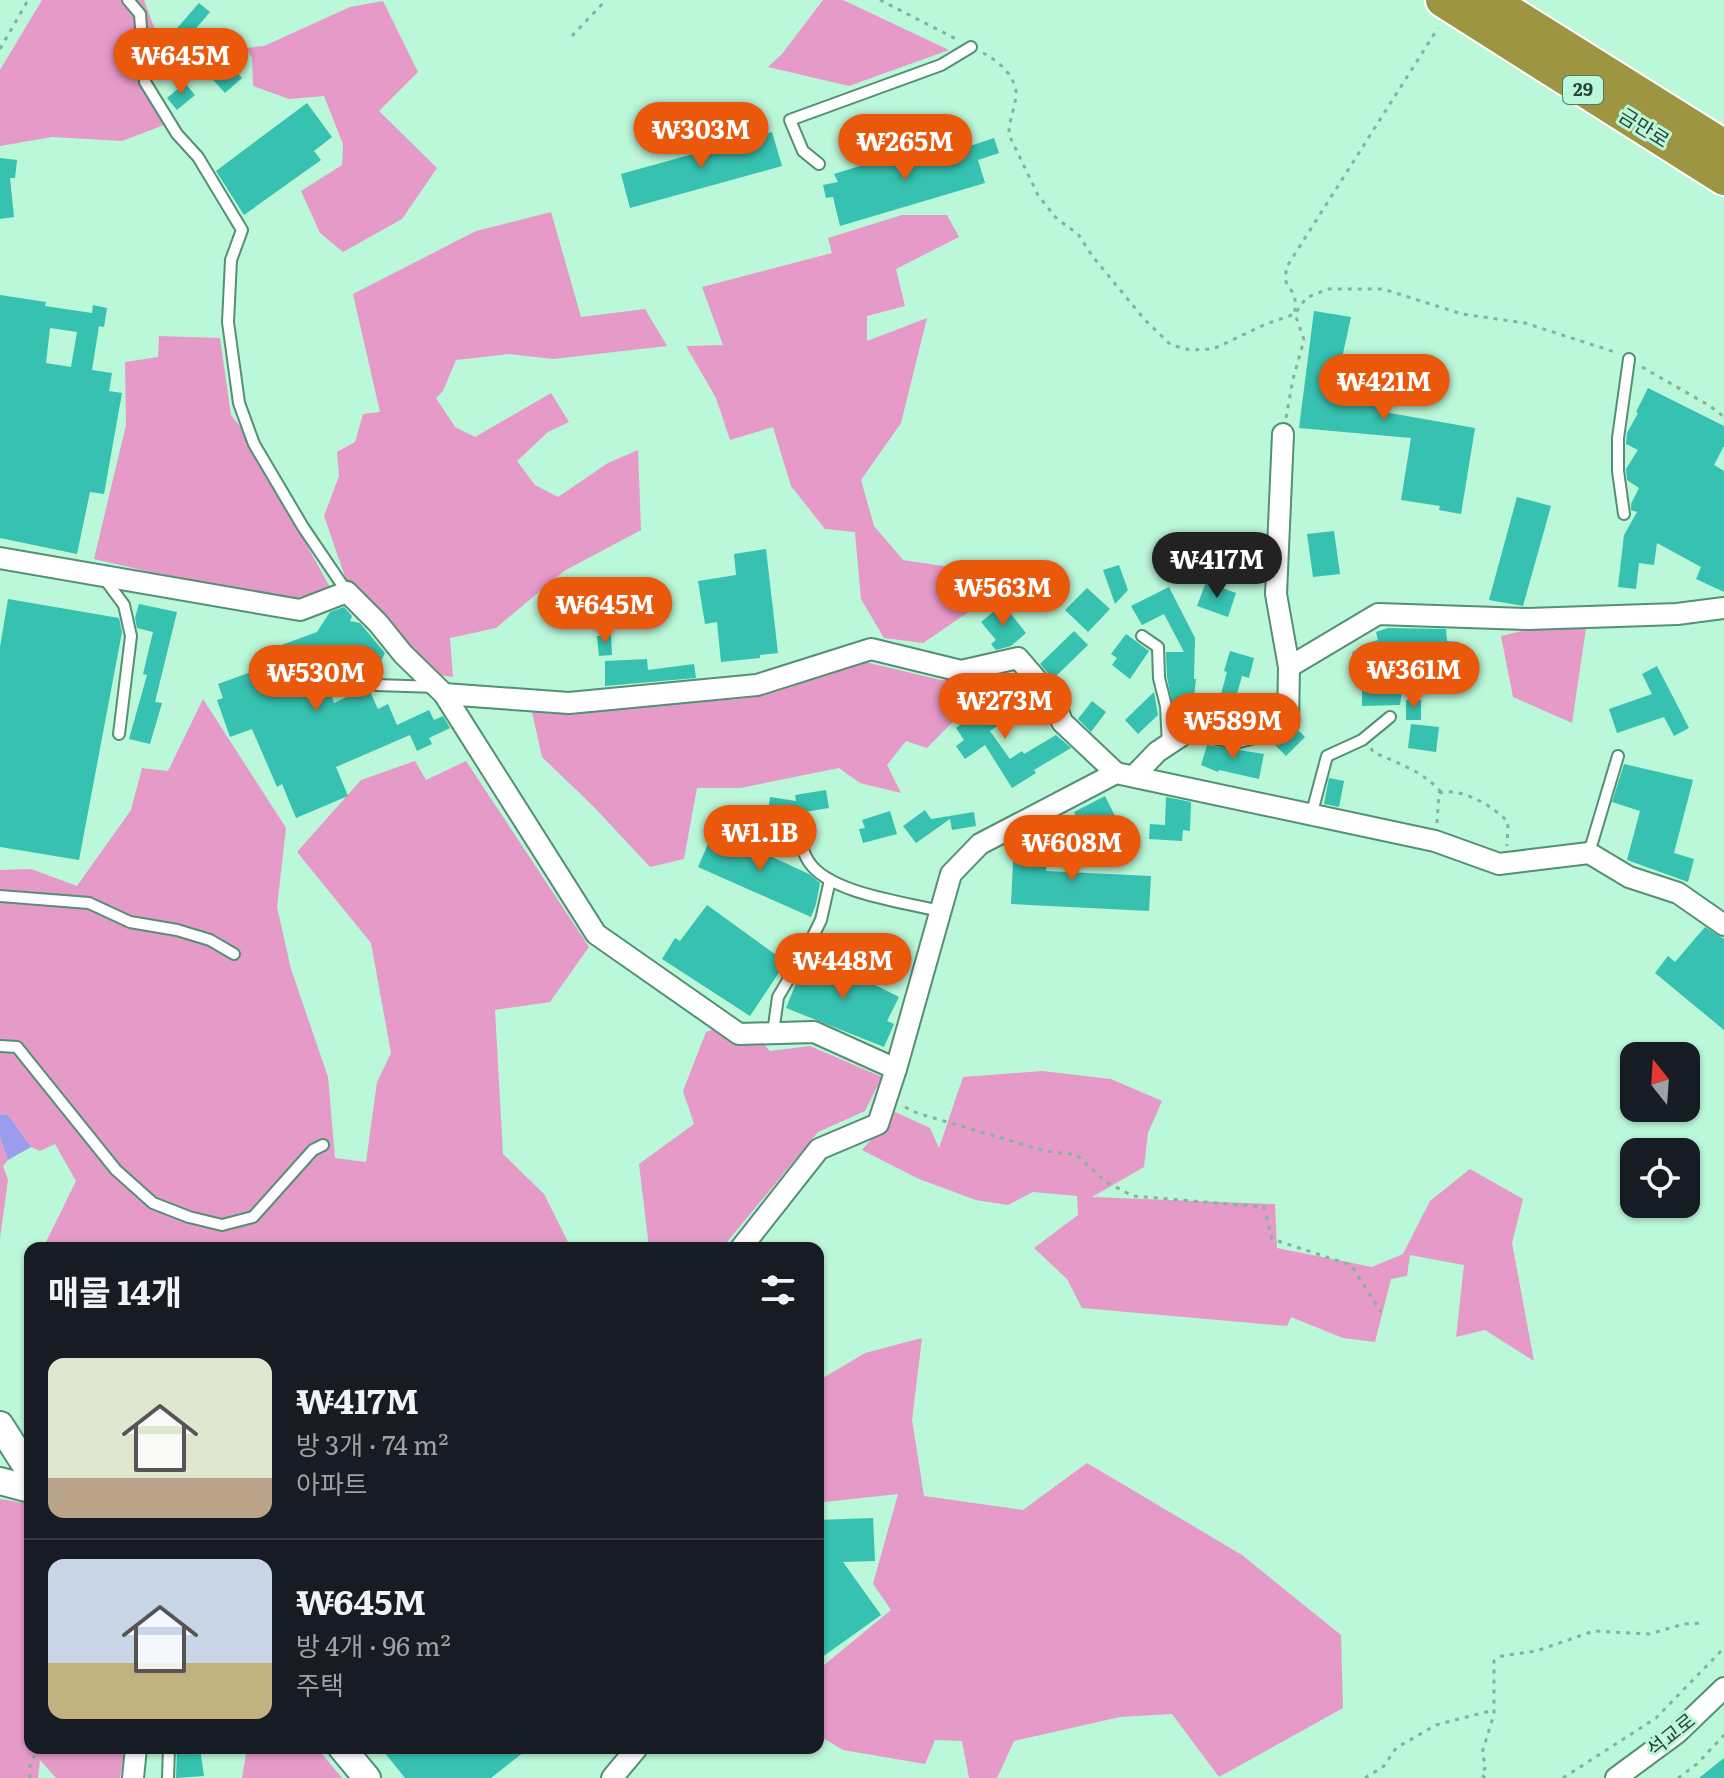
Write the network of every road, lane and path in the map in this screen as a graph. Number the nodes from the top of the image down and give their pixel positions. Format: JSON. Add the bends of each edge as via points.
{"nodes":[{"id":1,"x":28,"y":0,"type":"edge"},
{"id":2,"x":128,"y":0,"type":"edge"},
{"id":3,"x":606,"y":0,"type":"edge"},
{"id":4,"x":880,"y":0,"type":"edge"},
{"id":5,"x":1489,"y":0,"type":"edge"},
{"id":6,"x":1441,"y":14,"type":"edge"},
{"id":7,"x":572,"y":36,"type":"dead end"},
{"id":8,"x":971,"y":47,"type":"junction"},
{"id":9,"x":0,"y":49,"type":"edge"},
{"id":10,"x":1724,"y":147,"type":"edge"},
{"id":11,"x":819,"y":164,"type":"dead end"},
{"id":12,"x":1724,"y":178,"type":"edge"},
{"id":13,"x":1295,"y":314,"type":"junction"},
{"id":14,"x":1629,"y":359,"type":"junction"},
{"id":15,"x":1724,"y":417,"type":"edge"},
{"id":16,"x":1283,"y":434,"type":"joint"},
{"id":17,"x":1624,"y":514,"type":"dead end"},
{"id":18,"x":0,"y":558,"type":"edge"},
{"id":19,"x":102,"y":576,"type":"junction"},
{"id":20,"x":347,"y":592,"type":"junction"},
{"id":21,"x":1724,"y":608,"type":"edge"},
{"id":22,"x":1142,"y":636,"type":"dead end"},
{"id":23,"x":1289,"y":667,"type":"junction"},
{"id":24,"x":376,"y":685,"type":"dead end"},
{"id":25,"x":441,"y":691,"type":"junction"},
{"id":26,"x":1390,"y":717,"type":"dead end"},
{"id":27,"x":119,"y":734,"type":"dead end"},
{"id":28,"x":1364,"y":739,"type":"junction"},
{"id":29,"x":1168,"y":745,"type":"junction"},
{"id":30,"x":1618,"y":756,"type":"dead end"},
{"id":31,"x":1125,"y":775,"type":"junction"},
{"id":32,"x":1441,"y":792,"type":"junction"},
{"id":33,"x":1311,"y":816,"type":"junction"},
{"id":34,"x":795,"y":826,"type":"dead end"},
{"id":35,"x":1435,"y":841,"type":"junction"},
{"id":36,"x":1589,"y":853,"type":"junction"},
{"id":37,"x":1502,"y":864,"type":"junction"},
{"id":38,"x":830,"y":880,"type":"junction"},
{"id":39,"x":0,"y":896,"type":"edge"},
{"id":40,"x":939,"y":911,"type":"junction"},
{"id":41,"x":1724,"y":925,"type":"edge"},
{"id":42,"x":234,"y":954,"type":"dead end"},
{"id":43,"x":773,"y":1033,"type":"junction"},
{"id":44,"x":0,"y":1046,"type":"edge"},
{"id":45,"x":896,"y":1069,"type":"junction"},
{"id":46,"x":887,"y":1098,"type":"junction"},
{"id":47,"x":323,"y":1145,"type":"dead end"},
{"id":48,"x":746,"y":1242,"type":"edge"},
{"id":49,"x":1381,"y":1312,"type":"dead end"},
{"id":50,"x":0,"y":1425,"type":"edge"},
{"id":51,"x":24,"y":1463,"type":"edge"},
{"id":52,"x":0,"y":1481,"type":"edge"},
{"id":53,"x":24,"y":1487,"type":"edge"},
{"id":54,"x":1702,"y":1623,"type":"dead end"},
{"id":55,"x":1724,"y":1648,"type":"edge"},
{"id":56,"x":1724,"y":1688,"type":"edge"},
{"id":57,"x":1494,"y":1710,"type":"junction"},
{"id":58,"x":1724,"y":1735,"type":"edge"},
{"id":59,"x":35,"y":1754,"type":"edge"},
{"id":60,"x":135,"y":1754,"type":"edge"},
{"id":61,"x":169,"y":1754,"type":"edge"},
{"id":62,"x":347,"y":1754,"type":"edge"},
{"id":63,"x":632,"y":1754,"type":"edge"},
{"id":64,"x":30,"y":1778,"type":"edge"},
{"id":65,"x":133,"y":1778,"type":"edge"},
{"id":66,"x":168,"y":1778,"type":"edge"},
{"id":67,"x":367,"y":1778,"type":"edge"},
{"id":68,"x":612,"y":1778,"type":"edge"},
{"id":69,"x":1365,"y":1778,"type":"edge"},
{"id":70,"x":1485,"y":1778,"type":"edge"},
{"id":71,"x":1563,"y":1778,"type":"edge"},
{"id":72,"x":1616,"y":1778,"type":"edge"},
{"id":73,"x":1678,"y":1778,"type":"edge"}],
"edges":[{"from":1,"to":9,"type":"path"},
{"from":2,"to":20,"type":"lane","via":[[140,14],[145,82],[242,230],[231,260],[228,322],[239,403],[254,444]]},
{"from":3,"to":7,"type":"path"},
{"from":4,"to":8,"type":"path"},
{"from":5,"to":10,"type":"highway","name":"금만로","number":"29"},
{"from":6,"to":12,"type":"highway","name":"금만로","number":"29"},
{"from":6,"to":13,"type":"path","via":[[1286,268]]},
{"from":8,"to":11,"type":"lane","via":[[941,65],[790,120],[803,151]]},
{"from":8,"to":13,"type":"path","via":[[1007,70],[1016,91],[1009,135],[1038,195],[1078,234],[1171,345],[1213,349]]},
{"from":13,"to":14,"type":"path","via":[[1306,298],[1328,289],[1383,289],[1462,314],[1525,323]]},
{"from":13,"to":16,"type":"path","via":[[1304,340]]},
{"from":14,"to":15,"type":"path"},
{"from":14,"to":17,"type":"lane","via":[[1618,438]]},
{"from":16,"to":23,"type":"street","via":[[1276,594]]},
{"from":18,"to":19,"type":"street"},
{"from":19,"to":20,"type":"street","via":[[300,610]]},
{"from":19,"to":27,"type":"lane","via":[[124,605],[131,636]]},
{"from":20,"to":25,"type":"street"},
{"from":21,"to":23,"type":"street","via":[[1528,619],[1378,614]]},
{"from":22,"to":29,"type":"lane","via":[[1158,647]]},
{"from":23,"to":29,"type":"street","via":[[1288,724],[1235,738],[1193,728]]},
{"from":24,"to":25,"type":"lane"},
{"from":25,"to":31,"type":"street","via":[[569,703],[757,685],[871,649],[961,671],[1018,658],[1054,700],[1062,722]]},
{"from":25,"to":43,"type":"street","via":[[596,934],[739,1034]]},
{"from":26,"to":28,"type":"lane"},
{"from":28,"to":32,"type":"path","via":[[1373,752],[1420,774]]},
{"from":28,"to":33,"type":"lane","via":[[1327,756]]},
{"from":29,"to":31,"type":"street"},
{"from":30,"to":36,"type":"lane"},
{"from":31,"to":33,"type":"street"},
{"from":31,"to":40,"type":"street","via":[[980,844],[951,874]]},
{"from":32,"to":35,"type":"path"},
{"from":32,"to":37,"type":"path","via":[[1481,802],[1508,822]]},
{"from":33,"to":35,"type":"street"},
{"from":34,"to":38,"type":"lane","via":[[809,863]]},
{"from":35,"to":37,"type":"street"},
{"from":36,"to":37,"type":"street"},
{"from":36,"to":41,"type":"street","via":[[1629,877],[1678,893]]},
{"from":38,"to":40,"type":"lane"},
{"from":38,"to":43,"type":"lane","via":[[821,920],[778,997]]},
{"from":39,"to":42,"type":"lane","via":[[89,903],[130,922],[210,940]]},
{"from":40,"to":45,"type":"street"},
{"from":43,"to":45,"type":"street","via":[[814,1032]]},
{"from":44,"to":47,"type":"lane","via":[[17,1047],[116,1170],[153,1203],[189,1217],[222,1225],[253,1217]]},
{"from":45,"to":46,"type":"street"},
{"from":46,"to":48,"type":"street","via":[[878,1124],[819,1149]]},
{"from":46,"to":49,"type":"path","via":[[917,1113],[1045,1151],[1077,1155],[1106,1182],[1133,1196],[1264,1207],[1272,1239],[1351,1265]]},
{"from":50,"to":51,"type":"street"},
{"from":52,"to":53,"type":"street"},
{"from":54,"to":57,"type":"path","via":[[1649,1634],[1594,1631],[1536,1651],[1502,1656],[1494,1661]]},
{"from":55,"to":71,"type":"path","via":[[1656,1718]]},
{"from":56,"to":72,"type":"street","name":"석교로","via":[[1677,1733]]},
{"from":57,"to":69,"type":"path","via":[[1436,1725],[1396,1748],[1384,1766]]},
{"from":57,"to":70,"type":"path","via":[[1482,1753]]},
{"from":58,"to":73,"type":"path"},
{"from":59,"to":64,"type":"path"},
{"from":60,"to":65,"type":"street"},
{"from":61,"to":66,"type":"lane"},
{"from":62,"to":67,"type":"street"},
{"from":63,"to":68,"type":"street"}]}
